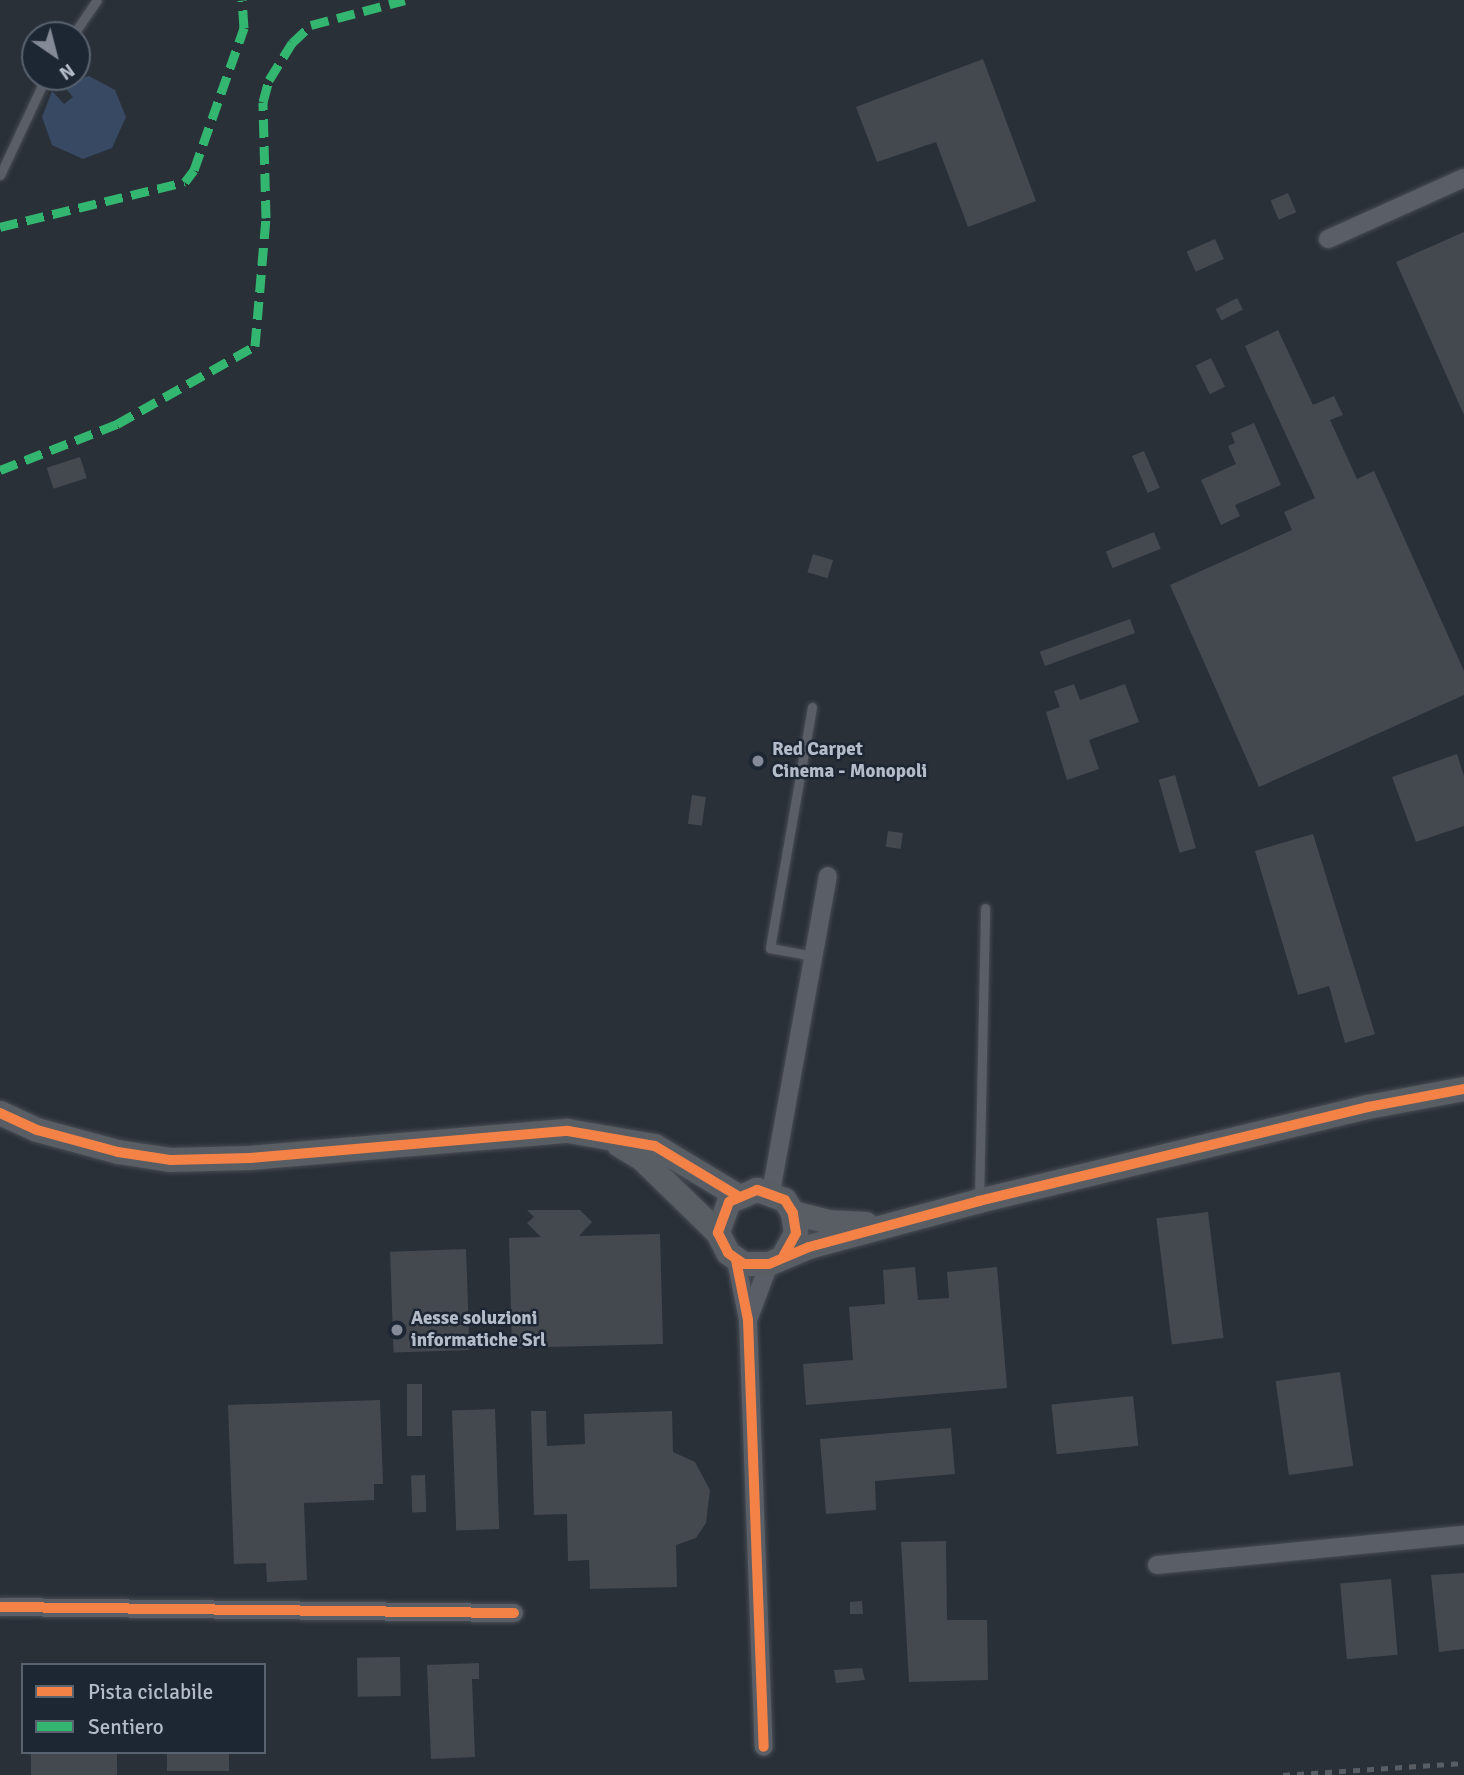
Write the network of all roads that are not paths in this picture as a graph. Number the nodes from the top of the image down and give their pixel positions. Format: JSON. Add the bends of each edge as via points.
{"nodes":[{"id":1,"x":97,"y":0,"type":"edge"},
{"id":2,"x":83,"y":21,"type":"edge"},
{"id":3,"x":39,"y":91,"type":"edge"},
{"id":4,"x":0,"y":175,"type":"edge"},
{"id":5,"x":1464,"y":178,"type":"edge"},
{"id":6,"x":1328,"y":239,"type":"dead end"},
{"id":7,"x":813,"y":707,"type":"dead end"},
{"id":8,"x":828,"y":876,"type":"dead end"},
{"id":9,"x":985,"y":908,"type":"dead end"},
{"id":10,"x":813,"y":956,"type":"junction"},
{"id":11,"x":1464,"y":1089,"type":"edge"},
{"id":12,"x":0,"y":1114,"type":"edge"},
{"id":13,"x":610,"y":1139,"type":"junction"},
{"id":14,"x":771,"y":1192,"type":"junction"},
{"id":15,"x":738,"y":1196,"type":"junction"},
{"id":16,"x":979,"y":1201,"type":"junction"},
{"id":17,"x":793,"y":1213,"type":"junction"},
{"id":18,"x":891,"y":1225,"type":"junction"},
{"id":19,"x":718,"y":1234,"type":"junction"},
{"id":20,"x":736,"y":1260,"type":"junction"},
{"id":21,"x":776,"y":1260,"type":"junction"},
{"id":22,"x":748,"y":1320,"type":"junction"},
{"id":23,"x":1464,"y":1535,"type":"edge"},
{"id":24,"x":1157,"y":1565,"type":"dead end"},
{"id":25,"x":0,"y":1607,"type":"edge"},
{"id":26,"x":514,"y":1613,"type":"dead end"},
{"id":27,"x":764,"y":1747,"type":"dead end"}],
"edges":[{"from":1,"to":2,"type":"lane"},
{"from":3,"to":4,"type":"lane"},
{"from":5,"to":6,"type":"street"},
{"from":7,"to":10,"type":"lane","via":[[770,948]]},
{"from":8,"to":10,"type":"street"},
{"from":9,"to":16,"type":"lane"},
{"from":10,"to":14,"type":"street"},
{"from":11,"to":16,"type":"street","via":[[1367,1107]]},
{"from":12,"to":13,"type":"street","via":[[37,1130],[118,1152],[172,1160],[250,1158],[568,1131]]},
{"from":13,"to":15,"type":"street","via":[[655,1146]]},
{"from":13,"to":19,"type":"street","via":[[641,1158]]},
{"from":14,"to":15,"type":"street","via":[[757,1190]]},
{"from":14,"to":17,"type":"street"},
{"from":15,"to":19,"type":"street","via":[[724,1208]]},
{"from":16,"to":18,"type":"street"},
{"from":17,"to":18,"type":"street","via":[[828,1222]]},
{"from":17,"to":21,"type":"street","via":[[796,1233]]},
{"from":18,"to":21,"type":"street"},
{"from":19,"to":20,"type":"street"},
{"from":20,"to":21,"type":"street"},
{"from":20,"to":22,"type":"street"},
{"from":21,"to":22,"type":"street"},
{"from":22,"to":27,"type":"street"},
{"from":23,"to":24,"type":"street"},
{"from":25,"to":26,"type":"street"}]}
